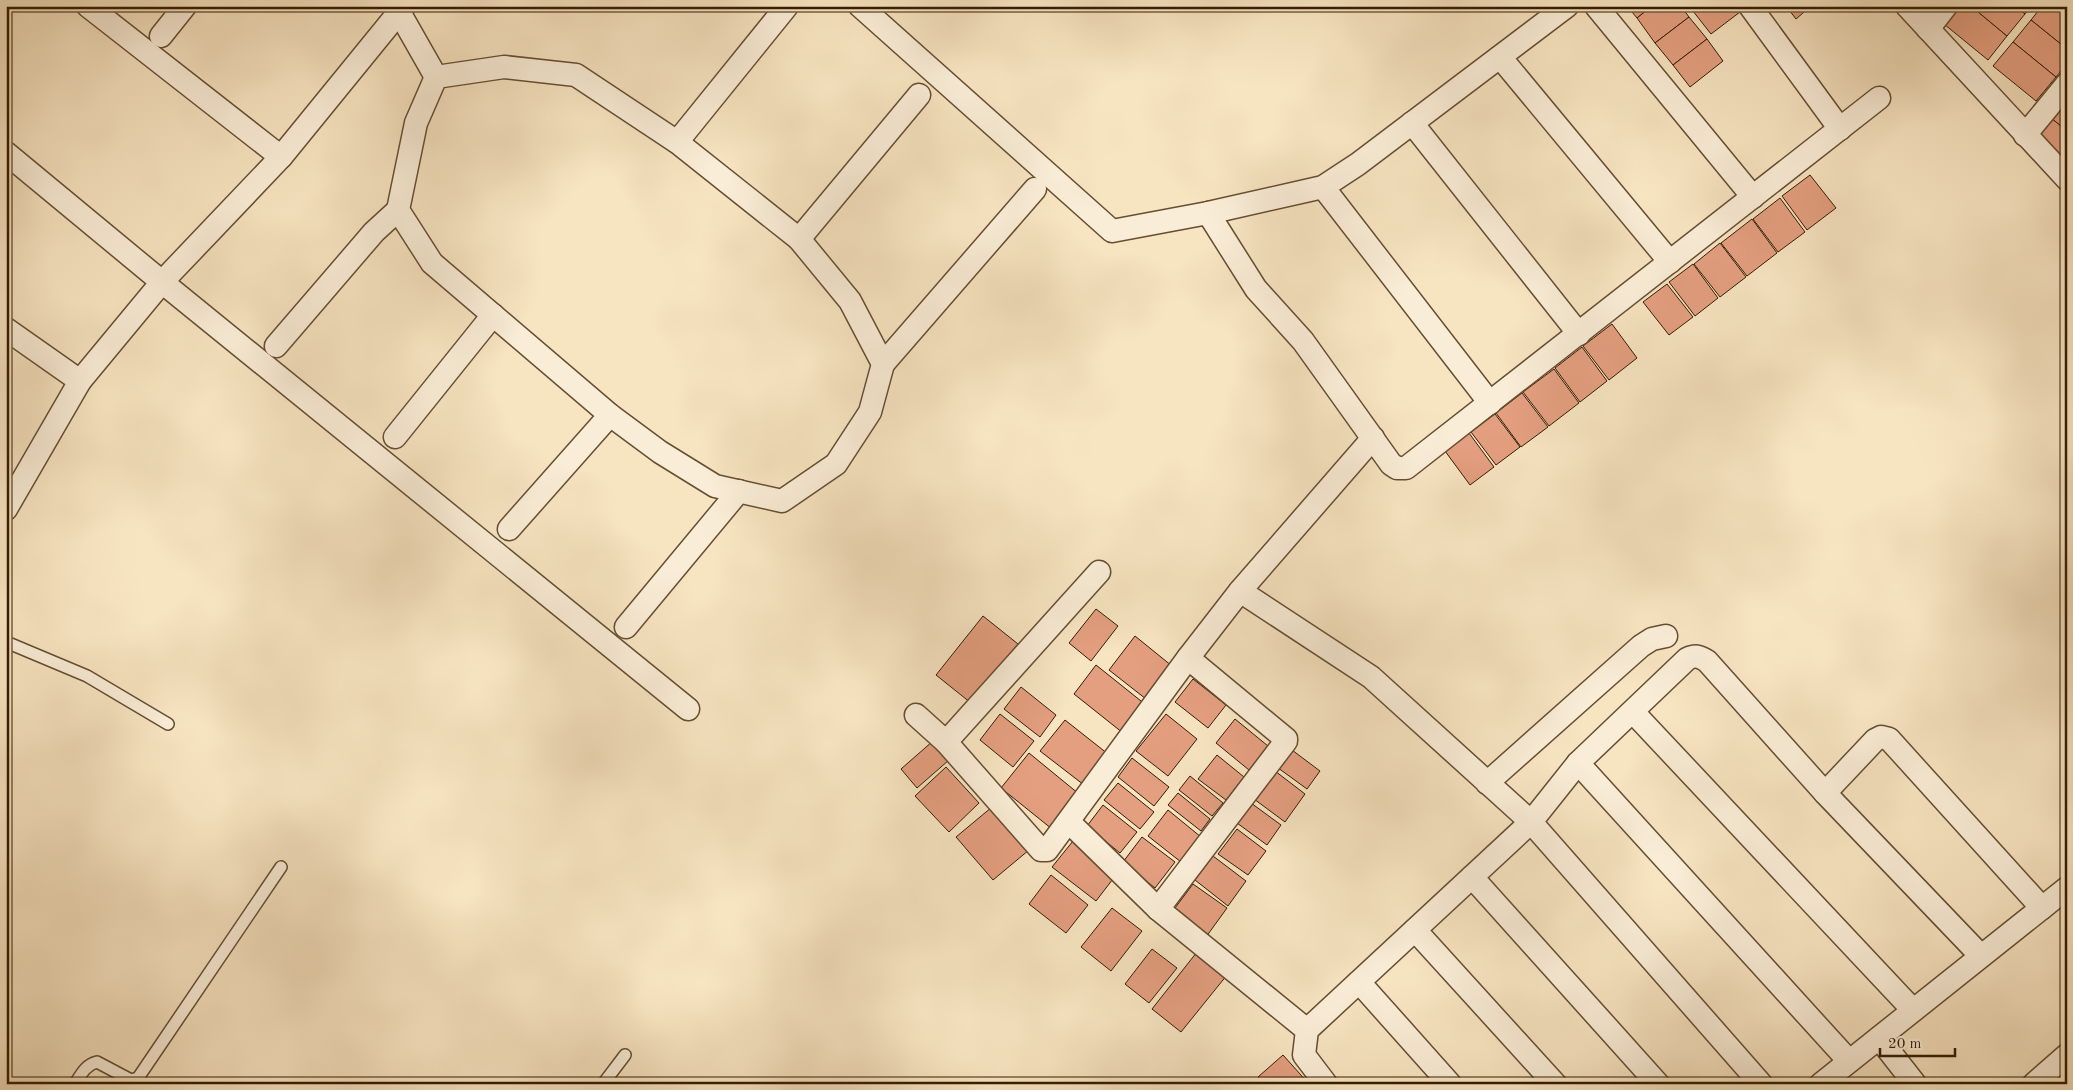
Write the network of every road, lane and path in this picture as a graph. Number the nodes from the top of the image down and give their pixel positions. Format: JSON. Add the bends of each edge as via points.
{"nodes":[{"id":1,"x":88,"y":6,"type":"edge"},
{"id":2,"x":185,"y":6,"type":"edge"},
{"id":3,"x":787,"y":6,"type":"edge"},
{"id":4,"x":860,"y":6,"type":"edge"},
{"id":5,"x":1567,"y":6,"type":"edge"},
{"id":6,"x":1596,"y":6,"type":"edge"},
{"id":7,"x":1750,"y":6,"type":"edge"},
{"id":8,"x":1907,"y":6,"type":"edge"},
{"id":9,"x":1946,"y":6,"type":"edge"},
{"id":10,"x":402,"y":9,"type":"edge"},
{"id":11,"x":1928,"y":29,"type":"junction"},
{"id":12,"x":161,"y":36,"type":"dead end"},
{"id":13,"x":1500,"y":57,"type":"junction"},
{"id":14,"x":436,"y":77,"type":"junction"},
{"id":15,"x":2067,"y":84,"type":"edge"},
{"id":16,"x":918,"y":95,"type":"dead end"},
{"id":17,"x":1879,"y":98,"type":"dead end"},
{"id":18,"x":1412,"y":123,"type":"junction"},
{"id":19,"x":1840,"y":129,"type":"junction"},
{"id":20,"x":2025,"y":134,"type":"junction"},
{"id":21,"x":677,"y":142,"type":"junction"},
{"id":22,"x":6,"y":153,"type":"edge"},
{"id":23,"x":281,"y":157,"type":"junction"},
{"id":24,"x":2067,"y":180,"type":"edge"},
{"id":25,"x":1323,"y":187,"type":"junction"},
{"id":26,"x":1034,"y":189,"type":"dead end"},
{"id":27,"x":1753,"y":197,"type":"junction"},
{"id":28,"x":398,"y":210,"type":"junction"},
{"id":29,"x":1208,"y":212,"type":"junction"},
{"id":30,"x":799,"y":239,"type":"junction"},
{"id":31,"x":1670,"y":262,"type":"junction"},
{"id":32,"x":162,"y":282,"type":"junction"},
{"id":33,"x":493,"y":315,"type":"junction"},
{"id":34,"x":6,"y":329,"type":"edge"},
{"id":35,"x":1579,"y":334,"type":"junction"},
{"id":36,"x":276,"y":346,"type":"dead end"},
{"id":37,"x":884,"y":364,"type":"junction"},
{"id":38,"x":80,"y":381,"type":"junction"},
{"id":39,"x":1490,"y":403,"type":"junction"},
{"id":40,"x":610,"y":415,"type":"junction"},
{"id":41,"x":395,"y":438,"type":"dead end"},
{"id":42,"x":1373,"y":438,"type":"junction"},
{"id":43,"x":739,"y":491,"type":"junction"},
{"id":44,"x":6,"y":509,"type":"edge"},
{"id":45,"x":509,"y":529,"type":"dead end"},
{"id":46,"x":1099,"y":572,"type":"dead end"},
{"id":47,"x":1240,"y":591,"type":"junction"},
{"id":48,"x":626,"y":627,"type":"dead end"},
{"id":49,"x":1666,"y":636,"type":"dead end"},
{"id":50,"x":6,"y":642,"type":"edge"},
{"id":51,"x":1188,"y":658,"type":"junction"},
{"id":52,"x":688,"y":709,"type":"dead end"},
{"id":53,"x":1633,"y":712,"type":"junction"},
{"id":54,"x":916,"y":715,"type":"dead end"},
{"id":55,"x":168,"y":724,"type":"dead end"},
{"id":56,"x":946,"y":742,"type":"junction"},
{"id":57,"x":1578,"y":763,"type":"junction"},
{"id":58,"x":1486,"y":783,"type":"junction"},
{"id":59,"x":1825,"y":793,"type":"junction"},
{"id":60,"x":1069,"y":822,"type":"junction"},
{"id":61,"x":1531,"y":822,"type":"junction"},
{"id":62,"x":281,"y":867,"type":"dead end"},
{"id":63,"x":1472,"y":877,"type":"junction"},
{"id":64,"x":2067,"y":888,"type":"edge"},
{"id":65,"x":2042,"y":908,"type":"junction"},
{"id":66,"x":1158,"y":910,"type":"junction"},
{"id":67,"x":1415,"y":930,"type":"junction"},
{"id":68,"x":1981,"y":956,"type":"junction"},
{"id":69,"x":1359,"y":982,"type":"junction"},
{"id":70,"x":1913,"y":1010,"type":"junction"},
{"id":71,"x":1307,"y":1030,"type":"junction"},
{"id":72,"x":1879,"y":1038,"type":"junction"},
{"id":73,"x":625,"y":1055,"type":"dead end"},
{"id":74,"x":2067,"y":1055,"type":"edge"},
{"id":75,"x":1850,"y":1061,"type":"junction"},
{"id":76,"x":2043,"y":1081,"type":"edge"},
{"id":77,"x":75,"y":1084,"type":"edge"},
{"id":78,"x":603,"y":1084,"type":"edge"},
{"id":79,"x":1326,"y":1084,"type":"edge"},
{"id":80,"x":1450,"y":1084,"type":"edge"},
{"id":81,"x":1555,"y":1084,"type":"edge"},
{"id":82,"x":1658,"y":1084,"type":"edge"},
{"id":83,"x":1761,"y":1084,"type":"edge"},
{"id":84,"x":1821,"y":1084,"type":"edge"},
{"id":85,"x":1915,"y":1084,"type":"edge"}],
"edges":[{"from":1,"to":23,"type":"street"},
{"from":2,"to":12,"type":"street"},
{"from":3,"to":21,"type":"street"},
{"from":4,"to":29,"type":"street","via":[[1112,231]]},
{"from":5,"to":13,"type":"street"},
{"from":6,"to":27,"type":"street"},
{"from":7,"to":19,"type":"street"},
{"from":8,"to":11,"type":"street"},
{"from":9,"to":11,"type":"street"},
{"from":10,"to":14,"type":"street"},
{"from":10,"to":23,"type":"street"},
{"from":11,"to":20,"type":"street"},
{"from":13,"to":18,"type":"street"},
{"from":13,"to":31,"type":"street"},
{"from":14,"to":21,"type":"street","via":[[504,67],[576,75]]},
{"from":14,"to":28,"type":"street","via":[[416,123]]},
{"from":15,"to":20,"type":"street"},
{"from":16,"to":30,"type":"street"},
{"from":17,"to":19,"type":"street"},
{"from":18,"to":25,"type":"street"},
{"from":18,"to":35,"type":"street"},
{"from":19,"to":27,"type":"street"},
{"from":20,"to":24,"type":"street"},
{"from":21,"to":30,"type":"street"},
{"from":22,"to":32,"type":"street"},
{"from":23,"to":32,"type":"street"},
{"from":25,"to":29,"type":"street"},
{"from":25,"to":39,"type":"street"},
{"from":26,"to":37,"type":"street"},
{"from":27,"to":31,"type":"street"},
{"from":28,"to":33,"type":"street","via":[[432,263]]},
{"from":28,"to":36,"type":"street","via":[[374,232]]},
{"from":29,"to":42,"type":"street","via":[[1256,289],[1303,342]]},
{"from":30,"to":37,"type":"street","via":[[850,302]]},
{"from":31,"to":35,"type":"street"},
{"from":32,"to":38,"type":"street"},
{"from":32,"to":52,"type":"street"},
{"from":33,"to":40,"type":"street"},
{"from":33,"to":41,"type":"street"},
{"from":34,"to":38,"type":"street"},
{"from":35,"to":39,"type":"street"},
{"from":37,"to":43,"type":"street","via":[[870,412],[836,464],[782,501]]},
{"from":38,"to":44,"type":"street"},
{"from":39,"to":42,"type":"street","via":[[1406,468],[1391,464]]},
{"from":40,"to":43,"type":"street","via":[[660,452],[715,486]]},
{"from":40,"to":45,"type":"street"},
{"from":42,"to":47,"type":"street"},
{"from":43,"to":48,"type":"street"},
{"from":46,"to":56,"type":"street"},
{"from":47,"to":51,"type":"street"},
{"from":47,"to":58,"type":"street","via":[[1371,677]]},
{"from":49,"to":58,"type":"street","via":[[1641,646]]},
{"from":50,"to":55,"type":"lane","via":[[87,676]]},
{"from":51,"to":60,"type":"street"},
{"from":51,"to":66,"type":"street","via":[[1286,742]]},
{"from":53,"to":57,"type":"street"},
{"from":53,"to":59,"type":"street","via":[[1687,659],[1699,656],[1707,661]]},
{"from":53,"to":70,"type":"street"},
{"from":54,"to":56,"type":"street"},
{"from":56,"to":60,"type":"street","via":[[1041,850],[1047,850]]},
{"from":57,"to":61,"type":"street"},
{"from":57,"to":75,"type":"street"},
{"from":58,"to":61,"type":"street"},
{"from":59,"to":65,"type":"street","via":[[1875,740],[1889,739]]},
{"from":59,"to":68,"type":"street"},
{"from":60,"to":66,"type":"street"},
{"from":61,"to":63,"type":"street"},
{"from":61,"to":83,"type":"street"},
{"from":62,"to":77,"type":"lane","via":[[138,1078],[131,1080],[94,1062],[86,1067]]},
{"from":63,"to":67,"type":"street"},
{"from":63,"to":82,"type":"street"},
{"from":64,"to":65,"type":"street"},
{"from":65,"to":68,"type":"street"},
{"from":66,"to":71,"type":"street"},
{"from":67,"to":69,"type":"street"},
{"from":67,"to":81,"type":"street"},
{"from":68,"to":70,"type":"street"},
{"from":69,"to":71,"type":"street"},
{"from":69,"to":80,"type":"street"},
{"from":70,"to":72,"type":"street"},
{"from":71,"to":79,"type":"street","via":[[1304,1055]]},
{"from":72,"to":75,"type":"street"},
{"from":72,"to":85,"type":"street"},
{"from":73,"to":78,"type":"lane"},
{"from":74,"to":76,"type":"street"},
{"from":75,"to":84,"type":"street"}]}
